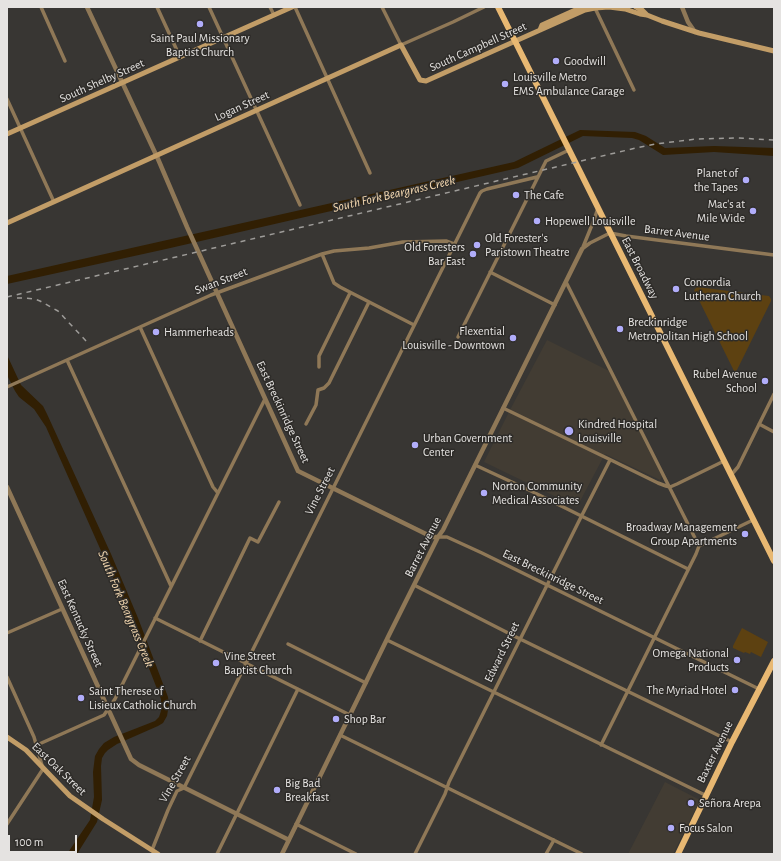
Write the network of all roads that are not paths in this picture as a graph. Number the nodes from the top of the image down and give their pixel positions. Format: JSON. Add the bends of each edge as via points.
{"nodes":[{"id":1,"x":41,"y":7,"type":"edge"},
{"id":2,"x":87,"y":7,"type":"edge"},
{"id":3,"x":157,"y":7,"type":"edge"},
{"id":4,"x":209,"y":7,"type":"edge"},
{"id":5,"x":270,"y":7,"type":"edge"},
{"id":6,"x":293,"y":7,"type":"edge"},
{"id":7,"x":382,"y":7,"type":"edge"},
{"id":8,"x":484,"y":7,"type":"edge"},
{"id":9,"x":498,"y":7,"type":"edge"},
{"id":10,"x":582,"y":7,"type":"edge"},
{"id":11,"x":636,"y":7,"type":"edge"},
{"id":12,"x":682,"y":7,"type":"edge"},
{"id":13,"x":594,"y":8,"type":"edge"},
{"id":14,"x":274,"y":15,"type":"junction"},
{"id":15,"x":647,"y":15,"type":"junction"},
{"id":16,"x":540,"y":30,"type":"junction"},
{"id":17,"x":695,"y":32,"type":"junction"},
{"id":18,"x":223,"y":37,"type":"junction"},
{"id":19,"x":515,"y":41,"type":"junction"},
{"id":20,"x":402,"y":45,"type":"junction"},
{"id":21,"x":774,"y":51,"type":"edge"},
{"id":22,"x":180,"y":57,"type":"junction"},
{"id":23,"x":65,"y":61,"type":"dead end"},
{"id":24,"x":327,"y":78,"type":"junction"},
{"id":25,"x":122,"y":83,"type":"junction"},
{"id":26,"x":634,"y":90,"type":"dead end"},
{"id":27,"x":7,"y":99,"type":"edge"},
{"id":28,"x":256,"y":110,"type":"junction"},
{"id":29,"x":20,"y":129,"type":"junction"},
{"id":30,"x":7,"y":134,"type":"edge"},
{"id":31,"x":568,"y":147,"type":"junction"},
{"id":32,"x":156,"y":155,"type":"junction"},
{"id":33,"x":370,"y":173,"type":"dead end"},
{"id":34,"x":537,"y":177,"type":"junction"},
{"id":35,"x":54,"y":202,"type":"junction"},
{"id":36,"x":300,"y":205,"type":"dead end"},
{"id":37,"x":598,"y":208,"type":"junction"},
{"id":38,"x":7,"y":223,"type":"edge"},
{"id":39,"x":610,"y":233,"type":"junction"},
{"id":40,"x":454,"y":244,"type":"junction"},
{"id":41,"x":582,"y":249,"type":"junction"},
{"id":42,"x":322,"y":254,"type":"junction"},
{"id":43,"x":774,"y":255,"type":"edge"},
{"id":44,"x":490,"y":272,"type":"junction"},
{"id":45,"x":566,"y":282,"type":"junction"},
{"id":46,"x":217,"y":293,"type":"junction"},
{"id":47,"x":350,"y":293,"type":"junction"},
{"id":48,"x":369,"y":302,"type":"junction"},
{"id":49,"x":555,"y":305,"type":"junction"},
{"id":50,"x":414,"y":324,"type":"junction"},
{"id":51,"x":140,"y":327,"type":"junction"},
{"id":52,"x":458,"y":338,"type":"dead end"},
{"id":53,"x":67,"y":360,"type":"junction"},
{"id":54,"x":319,"y":367,"type":"dead end"},
{"id":55,"x":9,"y":386,"type":"edge"},
{"id":56,"x":774,"y":394,"type":"edge"},
{"id":57,"x":265,"y":399,"type":"junction"},
{"id":58,"x":503,"y":408,"type":"junction"},
{"id":59,"x":306,"y":424,"type":"dead end"},
{"id":60,"x":759,"y":424,"type":"junction"},
{"id":61,"x":774,"y":432,"type":"edge"},
{"id":62,"x":610,"y":460,"type":"junction"},
{"id":63,"x":724,"y":461,"type":"junction"},
{"id":64,"x":475,"y":465,"type":"junction"},
{"id":65,"x":731,"y":475,"type":"junction"},
{"id":66,"x":7,"y":487,"type":"edge"},
{"id":67,"x":670,"y":487,"type":"junction"},
{"id":68,"x":333,"y":489,"type":"junction"},
{"id":69,"x":218,"y":493,"type":"junction"},
{"id":70,"x":279,"y":502,"type":"dead end"},
{"id":71,"x":581,"y":516,"type":"junction"},
{"id":72,"x":753,"y":520,"type":"junction"},
{"id":73,"x":438,"y":537,"type":"junction"},
{"id":74,"x":699,"y":546,"type":"junction"},
{"id":75,"x":774,"y":561,"type":"edge"},
{"id":76,"x":688,"y":569,"type":"junction"},
{"id":77,"x":414,"y":585,"type":"junction"},
{"id":78,"x":546,"y":585,"type":"junction"},
{"id":79,"x":171,"y":586,"type":"junction"},
{"id":80,"x":62,"y":609,"type":"junction"},
{"id":81,"x":155,"y":618,"type":"junction"},
{"id":82,"x":7,"y":633,"type":"edge"},
{"id":83,"x":654,"y":638,"type":"junction"},
{"id":84,"x":520,"y":639,"type":"junction"},
{"id":85,"x":387,"y":640,"type":"junction"},
{"id":86,"x":200,"y":641,"type":"junction"},
{"id":87,"x":288,"y":644,"type":"dead end"},
{"id":88,"x":246,"y":663,"type":"junction"},
{"id":89,"x":773,"y":664,"type":"edge"},
{"id":90,"x":7,"y":677,"type":"edge"},
{"id":91,"x":366,"y":683,"type":"junction"},
{"id":92,"x":759,"y":689,"type":"junction"},
{"id":93,"x":298,"y":690,"type":"junction"},
{"id":94,"x":628,"y":691,"type":"junction"},
{"id":95,"x":494,"y":692,"type":"junction"},
{"id":96,"x":108,"y":709,"type":"junction"},
{"id":97,"x":350,"y":715,"type":"junction"},
{"id":98,"x":340,"y":735,"type":"junction"},
{"id":99,"x":7,"y":737,"type":"edge"},
{"id":100,"x":732,"y":742,"type":"junction"},
{"id":101,"x":37,"y":745,"type":"junction"},
{"id":102,"x":601,"y":745,"type":"junction"},
{"id":103,"x":43,"y":769,"type":"junction"},
{"id":104,"x":184,"y":788,"type":"junction"},
{"id":105,"x":447,"y":788,"type":"junction"},
{"id":106,"x":705,"y":795,"type":"junction"},
{"id":107,"x":237,"y":814,"type":"junction"},
{"id":108,"x":7,"y":824,"type":"edge"},
{"id":109,"x":296,"y":824,"type":"junction"},
{"id":110,"x":289,"y":840,"type":"junction"},
{"id":111,"x":554,"y":840,"type":"junction"},
{"id":112,"x":152,"y":850,"type":"junction"},
{"id":113,"x":158,"y":854,"type":"edge"},
{"id":114,"x":217,"y":854,"type":"edge"},
{"id":115,"x":282,"y":854,"type":"edge"},
{"id":116,"x":356,"y":854,"type":"edge"},
{"id":117,"x":415,"y":854,"type":"edge"},
{"id":118,"x":546,"y":854,"type":"edge"},
{"id":119,"x":582,"y":854,"type":"edge"},
{"id":120,"x":678,"y":854,"type":"edge"}],
"edges":[{"from":1,"to":23,"type":"street"},
{"from":2,"to":25,"type":"street","name":"East Breckinridge Street"},
{"from":3,"to":22,"type":"street"},
{"from":4,"to":18,"type":"street"},
{"from":5,"to":14,"type":"street"},
{"from":6,"to":14,"type":"main road","name":"South Shelby Street"},
{"from":6,"to":24,"type":"street"},
{"from":7,"to":20,"type":"street"},
{"from":8,"to":20,"type":"street","name":"Logan Street"},
{"from":9,"to":19,"type":"main road","name":"East Broadway"},
{"from":10,"to":16,"type":"main road","name":"South Campbell Street","via":[[542,25]]},
{"from":11,"to":15,"type":"main road"},
{"from":12,"to":17,"type":"street"},
{"from":13,"to":15,"type":"main road","name":"South Campbell Street","via":[[618,8]]},
{"from":13,"to":16,"type":"main road","name":"South Campbell Street"},
{"from":13,"to":26,"type":"street"},
{"from":14,"to":18,"type":"main road","name":"South Shelby Street"},
{"from":15,"to":17,"type":"main road"},
{"from":16,"to":19,"type":"main road","name":"South Campbell Street"},
{"from":17,"to":21,"type":"main road"},
{"from":18,"to":22,"type":"main road","name":"South Shelby Street"},
{"from":18,"to":28,"type":"street"},
{"from":19,"to":20,"type":"main road","name":"South Campbell Street","via":[[426,81],[420,80]]},
{"from":19,"to":31,"type":"main road","name":"East Broadway"},
{"from":20,"to":24,"type":"main road","name":"Logan Street"},
{"from":22,"to":25,"type":"main road","name":"South Shelby Street"},
{"from":24,"to":28,"type":"main road","name":"Logan Street"},
{"from":24,"to":33,"type":"street"},
{"from":25,"to":29,"type":"main road","name":"South Shelby Street"},
{"from":25,"to":32,"type":"street","name":"East Breckinridge Street"},
{"from":27,"to":29,"type":"street"},
{"from":28,"to":32,"type":"main road","name":"Logan Street"},
{"from":28,"to":36,"type":"street"},
{"from":29,"to":30,"type":"main road","name":"South Shelby Street"},
{"from":29,"to":35,"type":"street"},
{"from":31,"to":34,"type":"street","via":[[546,161]]},
{"from":31,"to":37,"type":"main road","name":"East Broadway"},
{"from":32,"to":35,"type":"main road","name":"Logan Street"},
{"from":32,"to":46,"type":"street","name":"East Breckinridge Street"},
{"from":34,"to":40,"type":"street","name":"Vine Street","via":[[482,191]]},
{"from":34,"to":44,"type":"street"},
{"from":35,"to":38,"type":"main road","name":"Logan Street"},
{"from":37,"to":39,"type":"main road","name":"East Broadway"},
{"from":37,"to":41,"type":"street","name":"Barret Avenue"},
{"from":39,"to":41,"type":"street","via":[[590,242]]},
{"from":39,"to":43,"type":"street","name":"Barret Avenue"},
{"from":39,"to":63,"type":"main road","name":"East Broadway"},
{"from":40,"to":42,"type":"street","name":"Swan Street","via":[[446,241],[403,242]]},
{"from":40,"to":50,"type":"street","name":"Vine Street"},
{"from":41,"to":45,"type":"street","name":"Barret Avenue"},
{"from":42,"to":46,"type":"street","name":"Swan Street"},
{"from":42,"to":47,"type":"street","via":[[334,283]]},
{"from":44,"to":49,"type":"street"},
{"from":44,"to":52,"type":"street"},
{"from":45,"to":49,"type":"street","name":"Barret Avenue"},
{"from":45,"to":67,"type":"street"},
{"from":46,"to":51,"type":"street","name":"Swan Street"},
{"from":46,"to":57,"type":"street","name":"East Breckinridge Street"},
{"from":47,"to":48,"type":"street"},
{"from":47,"to":54,"type":"street","via":[[319,356]]},
{"from":48,"to":50,"type":"street"},
{"from":48,"to":59,"type":"street","via":[[329,383],[318,390],[316,405]]},
{"from":49,"to":58,"type":"street","name":"Barret Avenue"},
{"from":50,"to":68,"type":"street","name":"Vine Street"},
{"from":51,"to":53,"type":"street","name":"Swan Street"},
{"from":51,"to":69,"type":"street","via":[[212,487]]},
{"from":53,"to":55,"type":"street","name":"Swan Street"},
{"from":53,"to":79,"type":"street"},
{"from":56,"to":60,"type":"street"},
{"from":57,"to":68,"type":"street","name":"East Breckinridge Street","via":[[298,471]]},
{"from":57,"to":69,"type":"street"},
{"from":58,"to":62,"type":"street"},
{"from":58,"to":64,"type":"street","name":"Barret Avenue"},
{"from":60,"to":61,"type":"street"},
{"from":60,"to":65,"type":"street","via":[[738,467]]},
{"from":62,"to":67,"type":"street"},
{"from":62,"to":71,"type":"street","name":"Edward Street"},
{"from":63,"to":65,"type":"main road","name":"East Broadway"},
{"from":63,"to":67,"type":"street"},
{"from":64,"to":71,"type":"street"},
{"from":64,"to":73,"type":"street","name":"Barret Avenue"},
{"from":65,"to":72,"type":"main road","name":"East Broadway"},
{"from":66,"to":80,"type":"street","name":"East Kentucky Street"},
{"from":67,"to":74,"type":"street"},
{"from":68,"to":73,"type":"street","name":"East Breckinridge Street","via":[[432,537]]},
{"from":68,"to":88,"type":"street","name":"Vine Street"},
{"from":69,"to":79,"type":"street"},
{"from":70,"to":86,"type":"street","via":[[258,542],[250,538]]},
{"from":71,"to":76,"type":"street"},
{"from":71,"to":78,"type":"street","name":"Edward Street"},
{"from":72,"to":74,"type":"street"},
{"from":72,"to":75,"type":"main road","name":"East Broadway"},
{"from":73,"to":77,"type":"street","name":"Barret Avenue"},
{"from":73,"to":78,"type":"street","name":"East Breckinridge Street","via":[[447,537]]},
{"from":74,"to":76,"type":"street"},
{"from":76,"to":83,"type":"street"},
{"from":77,"to":84,"type":"street"},
{"from":77,"to":85,"type":"street","name":"Barret Avenue"},
{"from":78,"to":83,"type":"street","name":"East Breckinridge Street"},
{"from":78,"to":84,"type":"street","name":"Edward Street"},
{"from":79,"to":81,"type":"street"},
{"from":80,"to":82,"type":"street"},
{"from":80,"to":96,"type":"street","name":"East Kentucky Street"},
{"from":81,"to":86,"type":"street"},
{"from":81,"to":96,"type":"street"},
{"from":83,"to":92,"type":"street","name":"East Breckinridge Street"},
{"from":83,"to":94,"type":"street"},
{"from":84,"to":94,"type":"street"},
{"from":84,"to":95,"type":"street","name":"Edward Street"},
{"from":85,"to":91,"type":"street","name":"Barret Avenue"},
{"from":85,"to":95,"type":"street"},
{"from":86,"to":88,"type":"street"},
{"from":87,"to":91,"type":"street"},
{"from":88,"to":93,"type":"street"},
{"from":88,"to":104,"type":"street","name":"Vine Street"},
{"from":89,"to":92,"type":"main road","name":"Baxter Avenue"},
{"from":90,"to":101,"type":"street"},
{"from":91,"to":97,"type":"street","name":"Barret Avenue"},
{"from":92,"to":100,"type":"main road","name":"Baxter Avenue"},
{"from":93,"to":97,"type":"street"},
{"from":93,"to":107,"type":"street"},
{"from":94,"to":100,"type":"street"},
{"from":94,"to":102,"type":"street"},
{"from":95,"to":102,"type":"street"},
{"from":95,"to":105,"type":"street","name":"Edward Street"},
{"from":96,"to":101,"type":"street","via":[[104,715]]},
{"from":96,"to":104,"type":"street","name":"East Kentucky Street","via":[[131,759]]},
{"from":97,"to":98,"type":"street","name":"Barret Avenue"},
{"from":98,"to":105,"type":"street"},
{"from":98,"to":109,"type":"street","name":"Barret Avenue"},
{"from":99,"to":103,"type":"main road","name":"East Oak Street","via":[[26,750]]},
{"from":100,"to":106,"type":"main road","name":"Baxter Avenue"},
{"from":101,"to":103,"type":"street"},
{"from":102,"to":106,"type":"street"},
{"from":103,"to":108,"type":"street"},
{"from":103,"to":112,"type":"main road","name":"East Oak Street","via":[[70,796]]},
{"from":104,"to":107,"type":"street","name":"East Kentucky Street"},
{"from":104,"to":112,"type":"street","name":"Vine Street","via":[[177,791]]},
{"from":105,"to":111,"type":"street"},
{"from":105,"to":117,"type":"street","name":"Edward Street"},
{"from":106,"to":120,"type":"main road","name":"Baxter Avenue"},
{"from":107,"to":110,"type":"street","name":"East Kentucky Street"},
{"from":107,"to":114,"type":"street"},
{"from":109,"to":110,"type":"street","name":"Barret Avenue"},
{"from":109,"to":116,"type":"street"},
{"from":110,"to":115,"type":"street","name":"Barret Avenue"},
{"from":111,"to":118,"type":"street"},
{"from":111,"to":119,"type":"street"},
{"from":112,"to":113,"type":"main road","name":"East Oak Street"}]}
